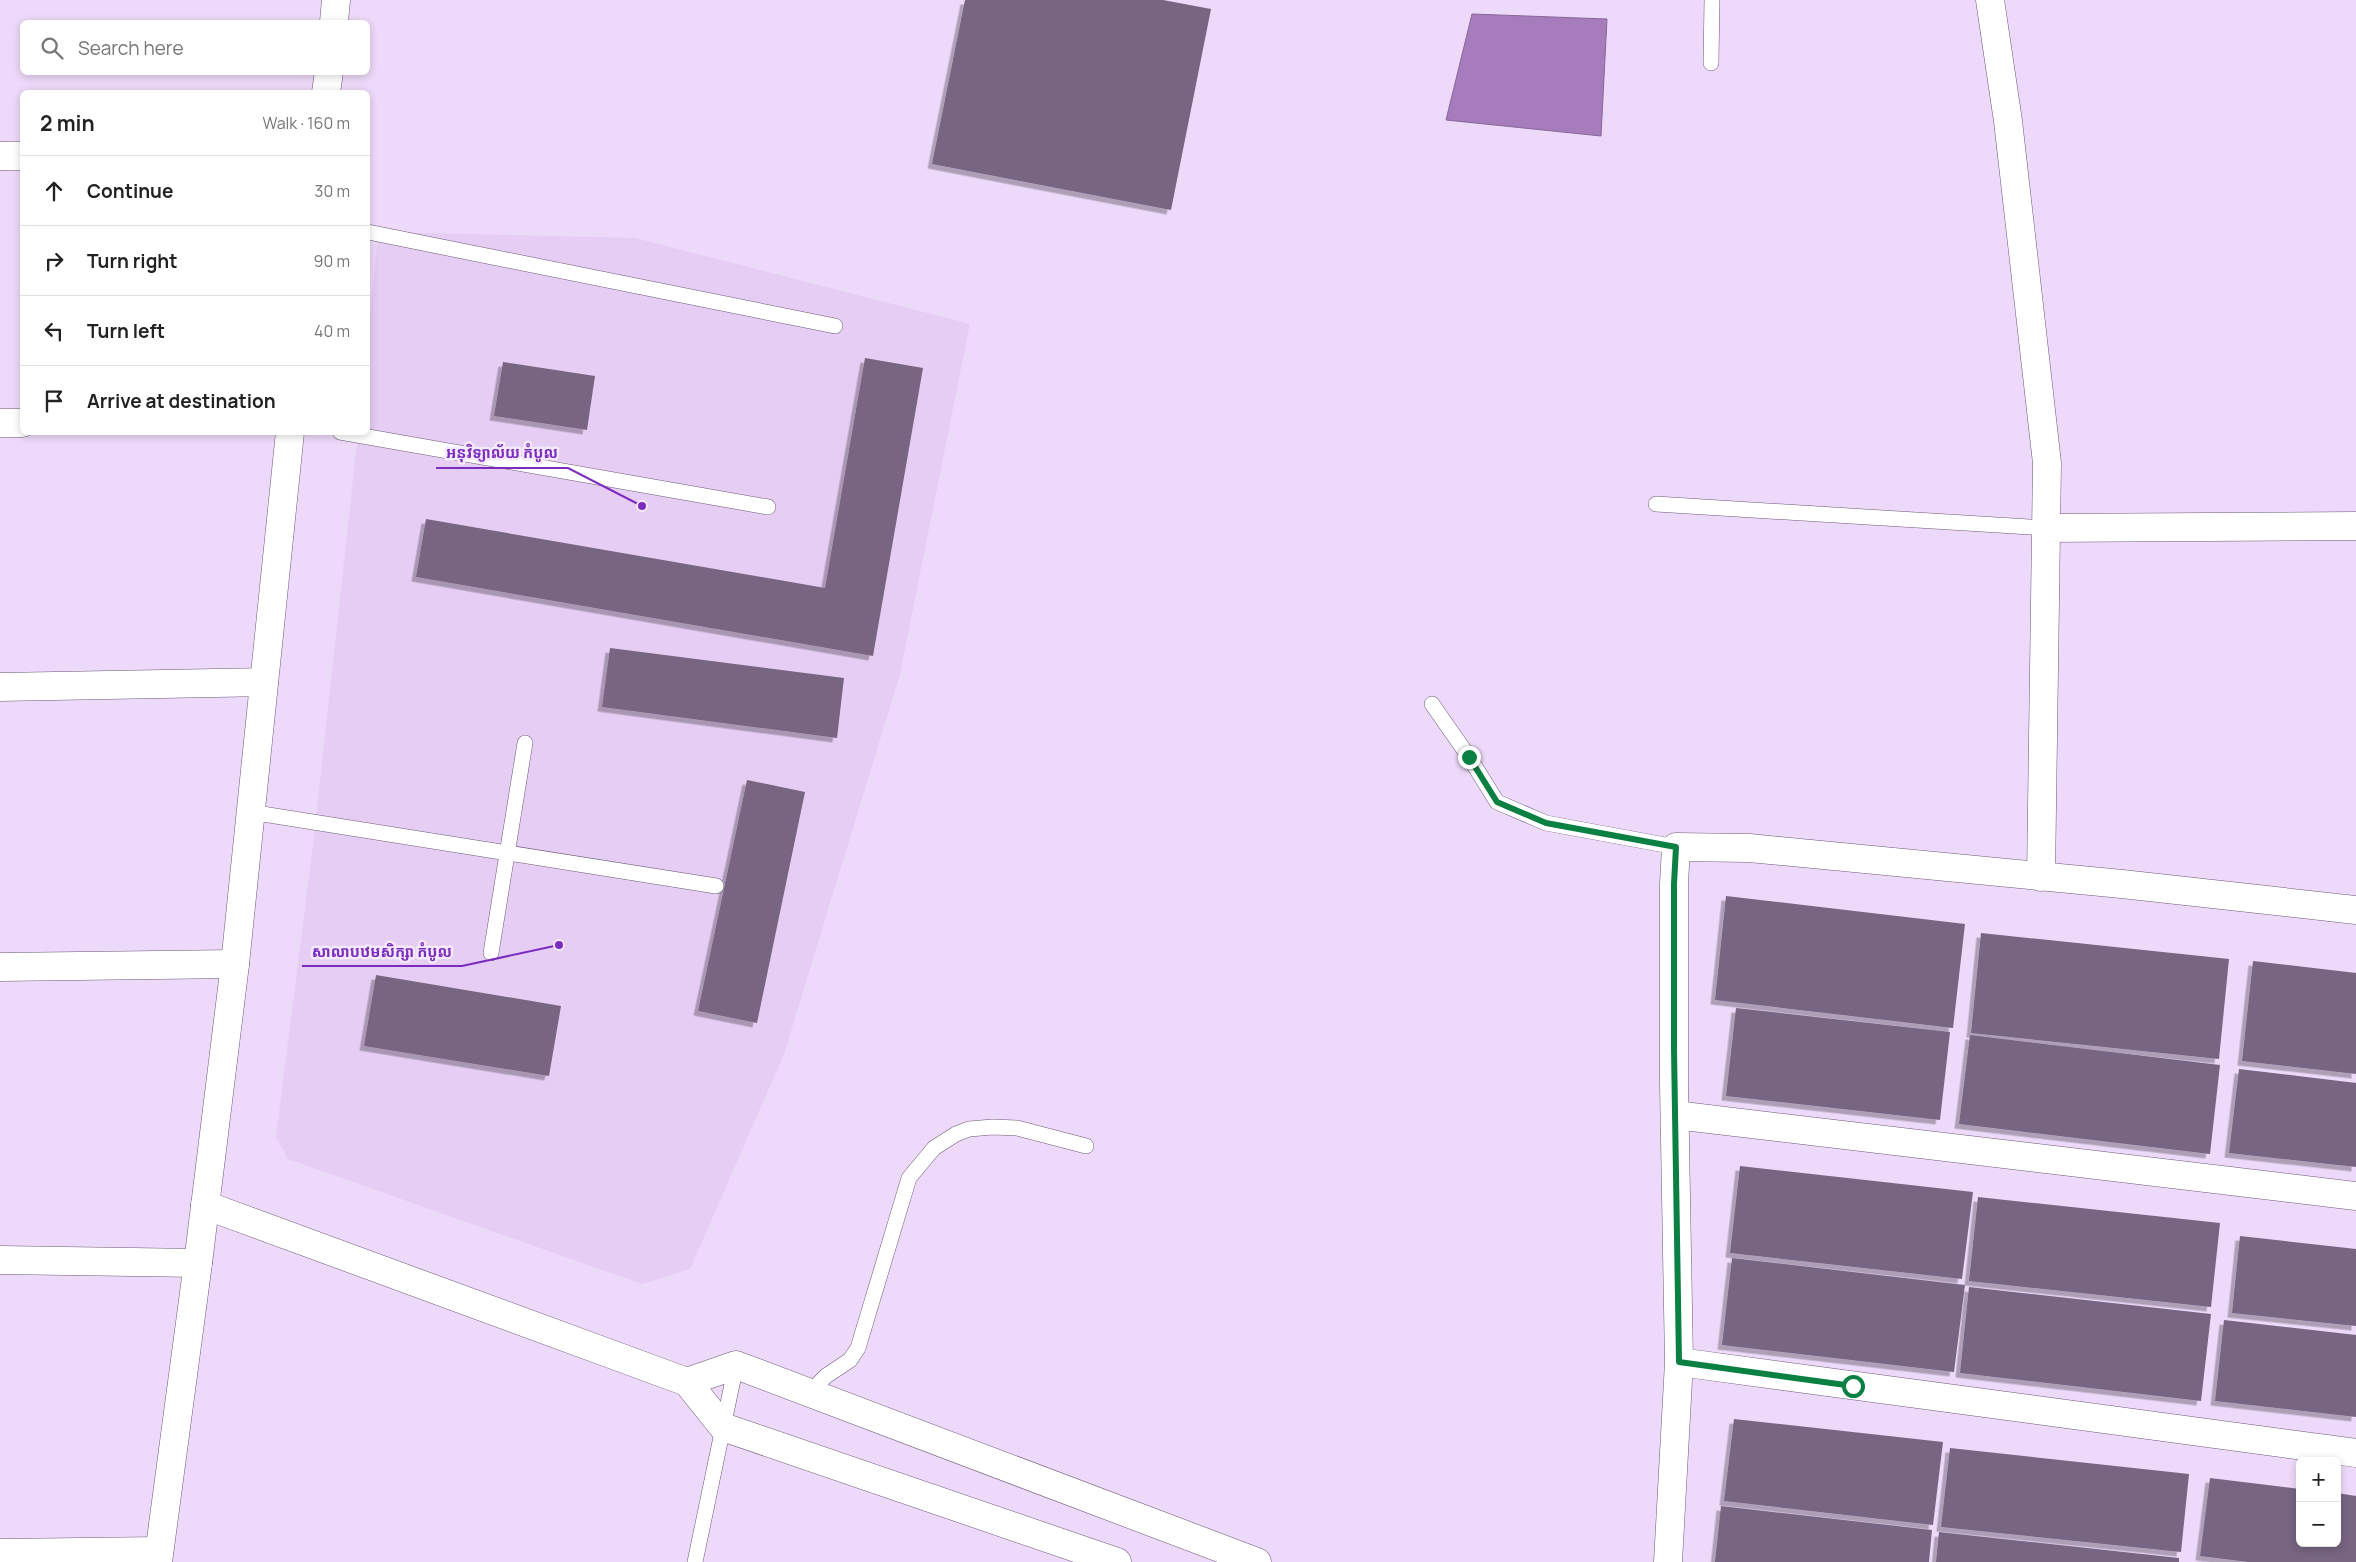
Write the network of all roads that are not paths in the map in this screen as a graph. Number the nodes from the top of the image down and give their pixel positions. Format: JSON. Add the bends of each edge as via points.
{"nodes":[{"id":1,"x":336,"y":0,"type":"edge"},
{"id":2,"x":1712,"y":0,"type":"edge"},
{"id":3,"x":1990,"y":0,"type":"edge"},
{"id":4,"x":334,"y":20,"type":"edge"},
{"id":5,"x":1711,"y":63,"type":"dead end"},
{"id":6,"x":329,"y":75,"type":"edge"},
{"id":7,"x":326,"y":90,"type":"edge"},
{"id":8,"x":0,"y":156,"type":"edge"},
{"id":9,"x":20,"y":156,"type":"edge"},
{"id":10,"x":370,"y":232,"type":"edge"},
{"id":11,"x":835,"y":326,"type":"dead end"},
{"id":12,"x":0,"y":423,"type":"edge"},
{"id":13,"x":20,"y":423,"type":"edge"},
{"id":14,"x":290,"y":435,"type":"edge"},
{"id":15,"x":357,"y":435,"type":"edge"},
{"id":16,"x":1656,"y":504,"type":"dead end"},
{"id":17,"x":768,"y":507,"type":"dead end"},
{"id":18,"x":2356,"y":526,"type":"edge"},
{"id":19,"x":2045,"y":528,"type":"junction"},
{"id":20,"x":264,"y":682,"type":"junction"},
{"id":21,"x":0,"y":686,"type":"edge"},
{"id":22,"x":1432,"y":704,"type":"dead end"},
{"id":23,"x":525,"y":743,"type":"dead end"},
{"id":24,"x":250,"y":812,"type":"junction"},
{"id":25,"x":1676,"y":847,"type":"junction"},
{"id":26,"x":508,"y":853,"type":"junction"},
{"id":27,"x":2041,"y":877,"type":"junction"},
{"id":28,"x":716,"y":886,"type":"dead end"},
{"id":29,"x":2356,"y":910,"type":"edge"},
{"id":30,"x":491,"y":953,"type":"dead end"},
{"id":31,"x":234,"y":964,"type":"junction"},
{"id":32,"x":0,"y":967,"type":"edge"},
{"id":33,"x":1675,"y":1114,"type":"junction"},
{"id":34,"x":1086,"y":1146,"type":"dead end"},
{"id":35,"x":2356,"y":1196,"type":"edge"},
{"id":36,"x":205,"y":1205,"type":"junction"},
{"id":37,"x":0,"y":1260,"type":"edge"},
{"id":38,"x":198,"y":1263,"type":"junction"},
{"id":39,"x":1679,"y":1362,"type":"junction"},
{"id":40,"x":736,"y":1366,"type":"junction"},
{"id":41,"x":687,"y":1382,"type":"junction"},
{"id":42,"x":808,"y":1394,"type":"junction"},
{"id":43,"x":723,"y":1427,"type":"junction"},
{"id":44,"x":2356,"y":1454,"type":"edge"},
{"id":45,"x":0,"y":1552,"type":"edge"},
{"id":46,"x":158,"y":1556,"type":"edge"},
{"id":47,"x":695,"y":1562,"type":"edge"},
{"id":48,"x":1118,"y":1562,"type":"edge"},
{"id":49,"x":1257,"y":1562,"type":"edge"},
{"id":50,"x":1668,"y":1562,"type":"edge"}],
"edges":[{"from":1,"to":4,"type":"street"},
{"from":2,"to":5,"type":"lane"},
{"from":3,"to":19,"type":"street","via":[[2008,121],[2046,463]]},
{"from":6,"to":7,"type":"street"},
{"from":8,"to":9,"type":"street"},
{"from":10,"to":11,"type":"lane"},
{"from":12,"to":13,"type":"street"},
{"from":14,"to":20,"type":"street"},
{"from":15,"to":17,"type":"lane"},
{"from":16,"to":19,"type":"lane"},
{"from":18,"to":19,"type":"street"},
{"from":19,"to":27,"type":"street"},
{"from":20,"to":21,"type":"street"},
{"from":20,"to":24,"type":"street"},
{"from":22,"to":25,"type":"lane","via":[[1497,802],[1546,823]]},
{"from":23,"to":26,"type":"lane"},
{"from":24,"to":26,"type":"lane"},
{"from":24,"to":31,"type":"street"},
{"from":25,"to":27,"type":"street","via":[[1749,848]]},
{"from":25,"to":33,"type":"street"},
{"from":26,"to":28,"type":"lane"},
{"from":26,"to":30,"type":"lane"},
{"from":27,"to":29,"type":"street"},
{"from":31,"to":32,"type":"street"},
{"from":31,"to":36,"type":"street"},
{"from":33,"to":35,"type":"street"},
{"from":33,"to":39,"type":"street"},
{"from":34,"to":42,"type":"lane","via":[[1017,1128],[993,1127],[969,1129],[934,1148],[909,1178],[858,1348],[850,1360],[826,1376]]},
{"from":36,"to":38,"type":"street"},
{"from":36,"to":41,"type":"street"},
{"from":37,"to":38,"type":"street"},
{"from":38,"to":46,"type":"street"},
{"from":39,"to":44,"type":"street"},
{"from":39,"to":50,"type":"street"},
{"from":40,"to":41,"type":"street"},
{"from":40,"to":42,"type":"street"},
{"from":40,"to":43,"type":"lane"},
{"from":41,"to":43,"type":"street"},
{"from":42,"to":49,"type":"street"},
{"from":43,"to":47,"type":"lane"},
{"from":43,"to":48,"type":"street"},
{"from":45,"to":46,"type":"street"}]}
